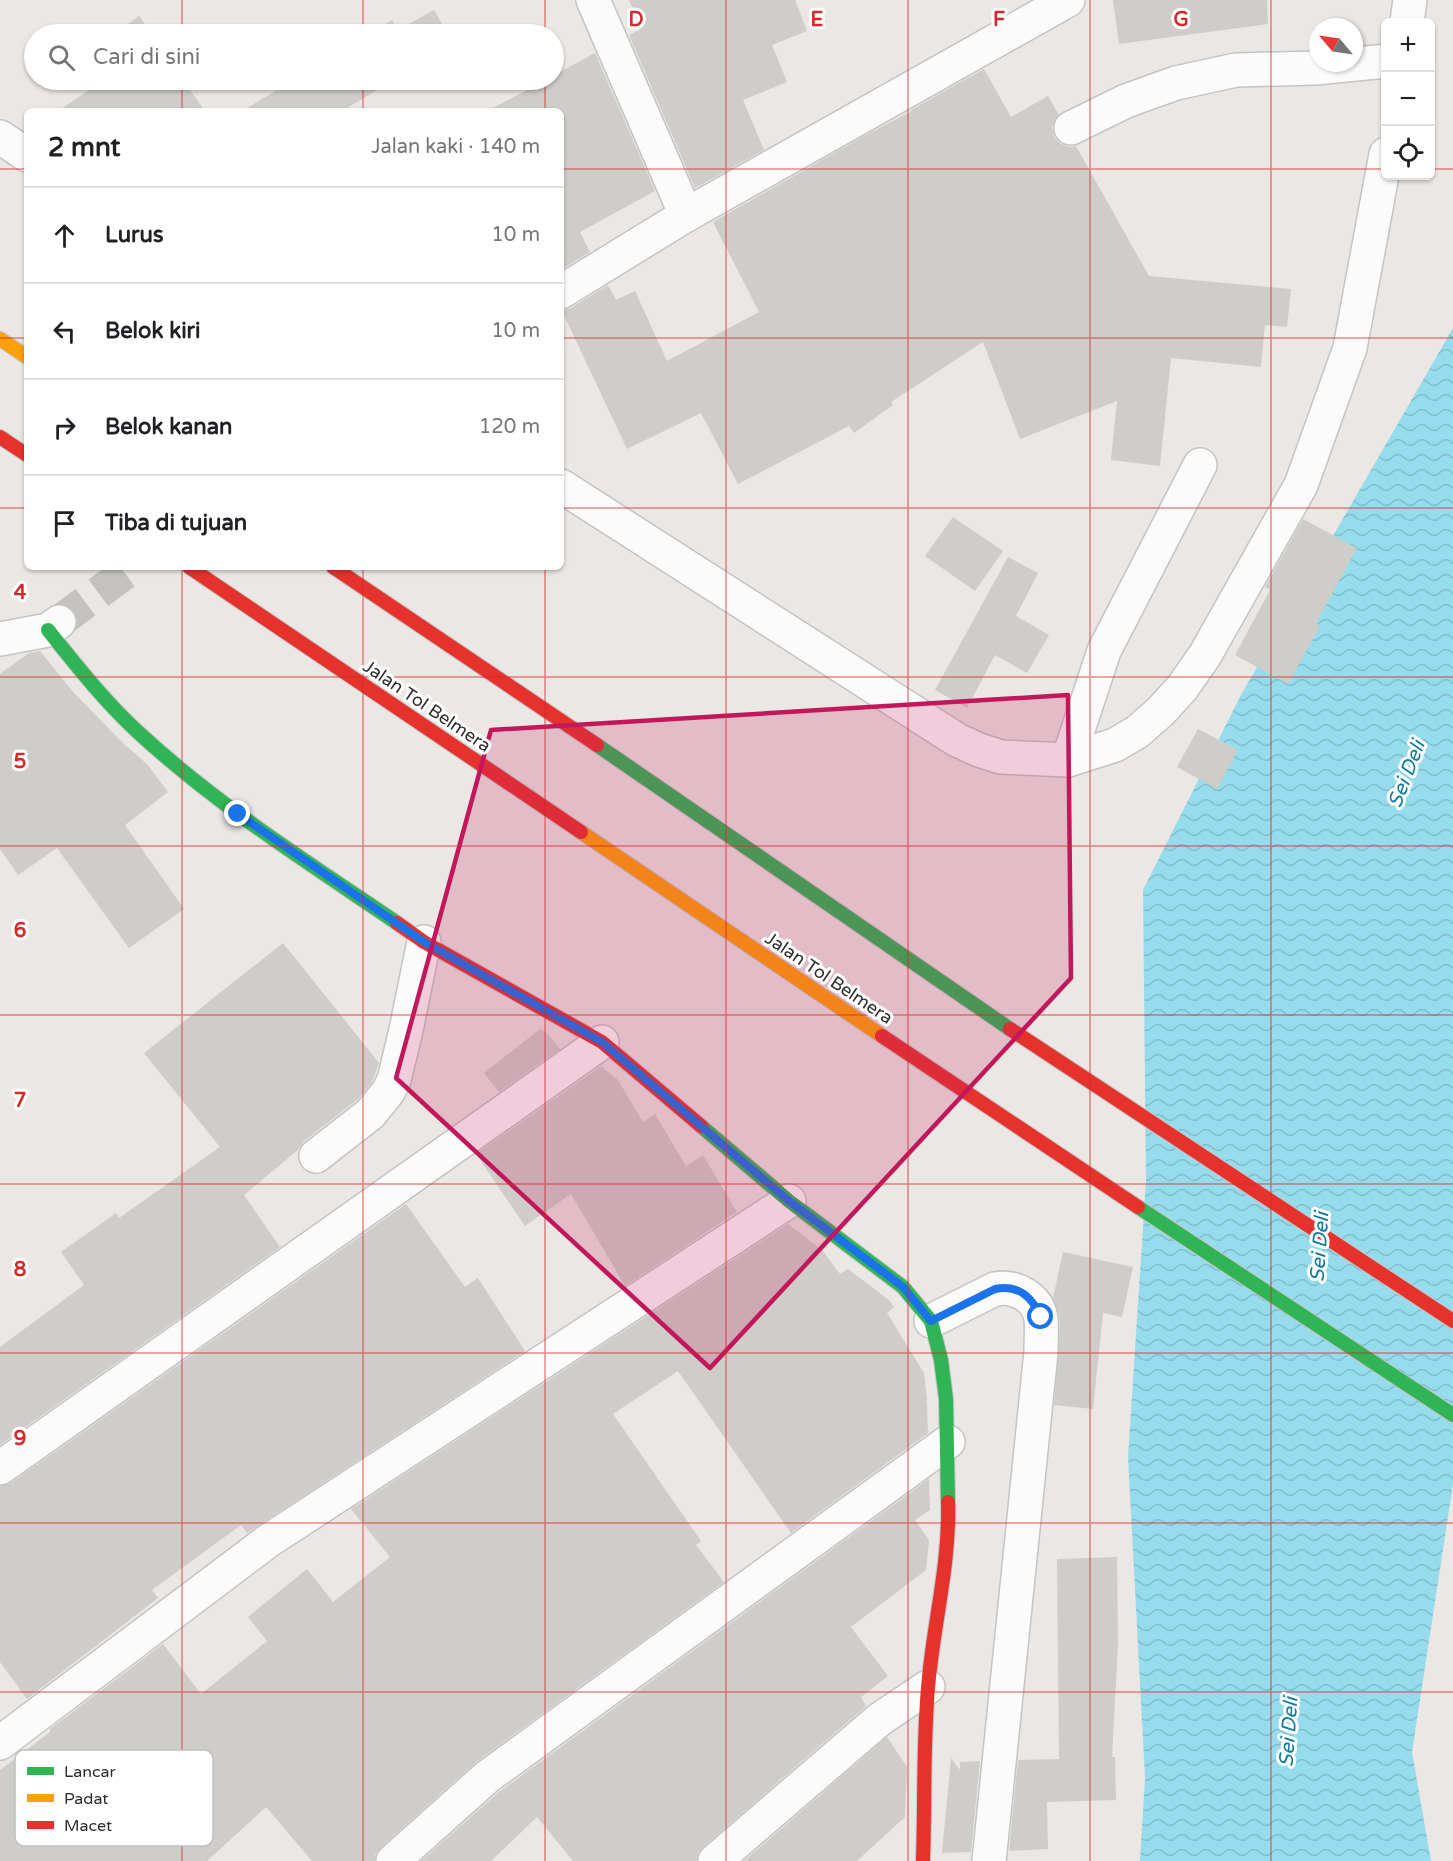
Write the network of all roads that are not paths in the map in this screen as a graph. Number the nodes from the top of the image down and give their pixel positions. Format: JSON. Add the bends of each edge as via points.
{"nodes":[{"id":1,"x":593,"y":0,"type":"edge"},
{"id":2,"x":1068,"y":0,"type":"edge"},
{"id":3,"x":1410,"y":0,"type":"edge"},
{"id":4,"x":1408,"y":18,"type":"edge"},
{"id":5,"x":1381,"y":61,"type":"edge"},
{"id":6,"x":1071,"y":128,"type":"dead end"},
{"id":7,"x":0,"y":137,"type":"edge"},
{"id":8,"x":24,"y":152,"type":"edge"},
{"id":9,"x":1381,"y":180,"type":"edge"},
{"id":10,"x":686,"y":216,"type":"junction"},
{"id":11,"x":564,"y":290,"type":"edge"},
{"id":12,"x":0,"y":339,"type":"edge"},
{"id":13,"x":24,"y":355,"type":"edge"},
{"id":14,"x":0,"y":437,"type":"edge"},
{"id":15,"x":24,"y":454,"type":"edge"},
{"id":16,"x":1200,"y":465,"type":"dead end"},
{"id":17,"x":564,"y":488,"type":"edge"},
{"id":18,"x":193,"y":570,"type":"edge"},
{"id":19,"x":337,"y":570,"type":"edge"},
{"id":20,"x":53,"y":626,"type":"joint"},
{"id":21,"x":0,"y":639,"type":"edge"},
{"id":22,"x":1068,"y":760,"type":"junction"},
{"id":23,"x":424,"y":942,"type":"junction"},
{"id":24,"x":602,"y":1042,"type":"junction"},
{"id":25,"x":316,"y":1156,"type":"dead end"},
{"id":26,"x":789,"y":1201,"type":"junction"},
{"id":27,"x":931,"y":1321,"type":"junction"},
{"id":28,"x":1453,"y":1321,"type":"edge"},
{"id":29,"x":1453,"y":1415,"type":"edge"},
{"id":30,"x":948,"y":1442,"type":"junction"},
{"id":31,"x":0,"y":1468,"type":"edge"},
{"id":32,"x":927,"y":1687,"type":"junction"},
{"id":33,"x":0,"y":1743,"type":"edge"},
{"id":34,"x":393,"y":1861,"type":"edge"},
{"id":35,"x":715,"y":1861,"type":"edge"},
{"id":36,"x":923,"y":1861,"type":"edge"},
{"id":37,"x":989,"y":1861,"type":"edge"}],
"edges":[{"from":1,"to":10,"type":"street"},
{"from":2,"to":10,"type":"street"},
{"from":3,"to":4,"type":"street"},
{"from":5,"to":6,"type":"street","via":[[1236,70],[1126,101]]},
{"from":7,"to":8,"type":"street"},
{"from":9,"to":22,"type":"street","via":[[1350,348],[1301,485],[1205,655],[1182,688],[1137,732],[1115,745]]},
{"from":10,"to":11,"type":"street"},
{"from":12,"to":13,"type":"main road"},
{"from":14,"to":15,"type":"main road"},
{"from":16,"to":22,"type":"street","via":[[1104,651]]},
{"from":17,"to":22,"type":"street","via":[[957,740],[1001,758]]},
{"from":18,"to":29,"type":"main road","name":"Jalan Tol Belmera","via":[[1030,1136]]},
{"from":19,"to":28,"type":"main road","via":[[1016,1033]]},
{"from":20,"to":21,"type":"street"},
{"from":20,"to":23,"type":"main road","via":[[87,680],[192,779]]},
{"from":23,"to":24,"type":"main road"},
{"from":23,"to":25,"type":"street","via":[[406,1030],[388,1092],[370,1114]]},
{"from":24,"to":26,"type":"main road"},
{"from":24,"to":31,"type":"street"},
{"from":26,"to":27,"type":"main road","via":[[903,1287]]},
{"from":26,"to":33,"type":"street","via":[[268,1541]]},
{"from":27,"to":30,"type":"main road","via":[[941,1360]]},
{"from":27,"to":37,"type":"street","via":[[1003,1287],[1033,1300],[1041,1317],[1041,1352]]},
{"from":30,"to":32,"type":"main road","via":[[949,1529]]},
{"from":30,"to":34,"type":"street","via":[[487,1777]]},
{"from":32,"to":35,"type":"street","via":[[880,1719]]},
{"from":32,"to":36,"type":"main road"}]}
